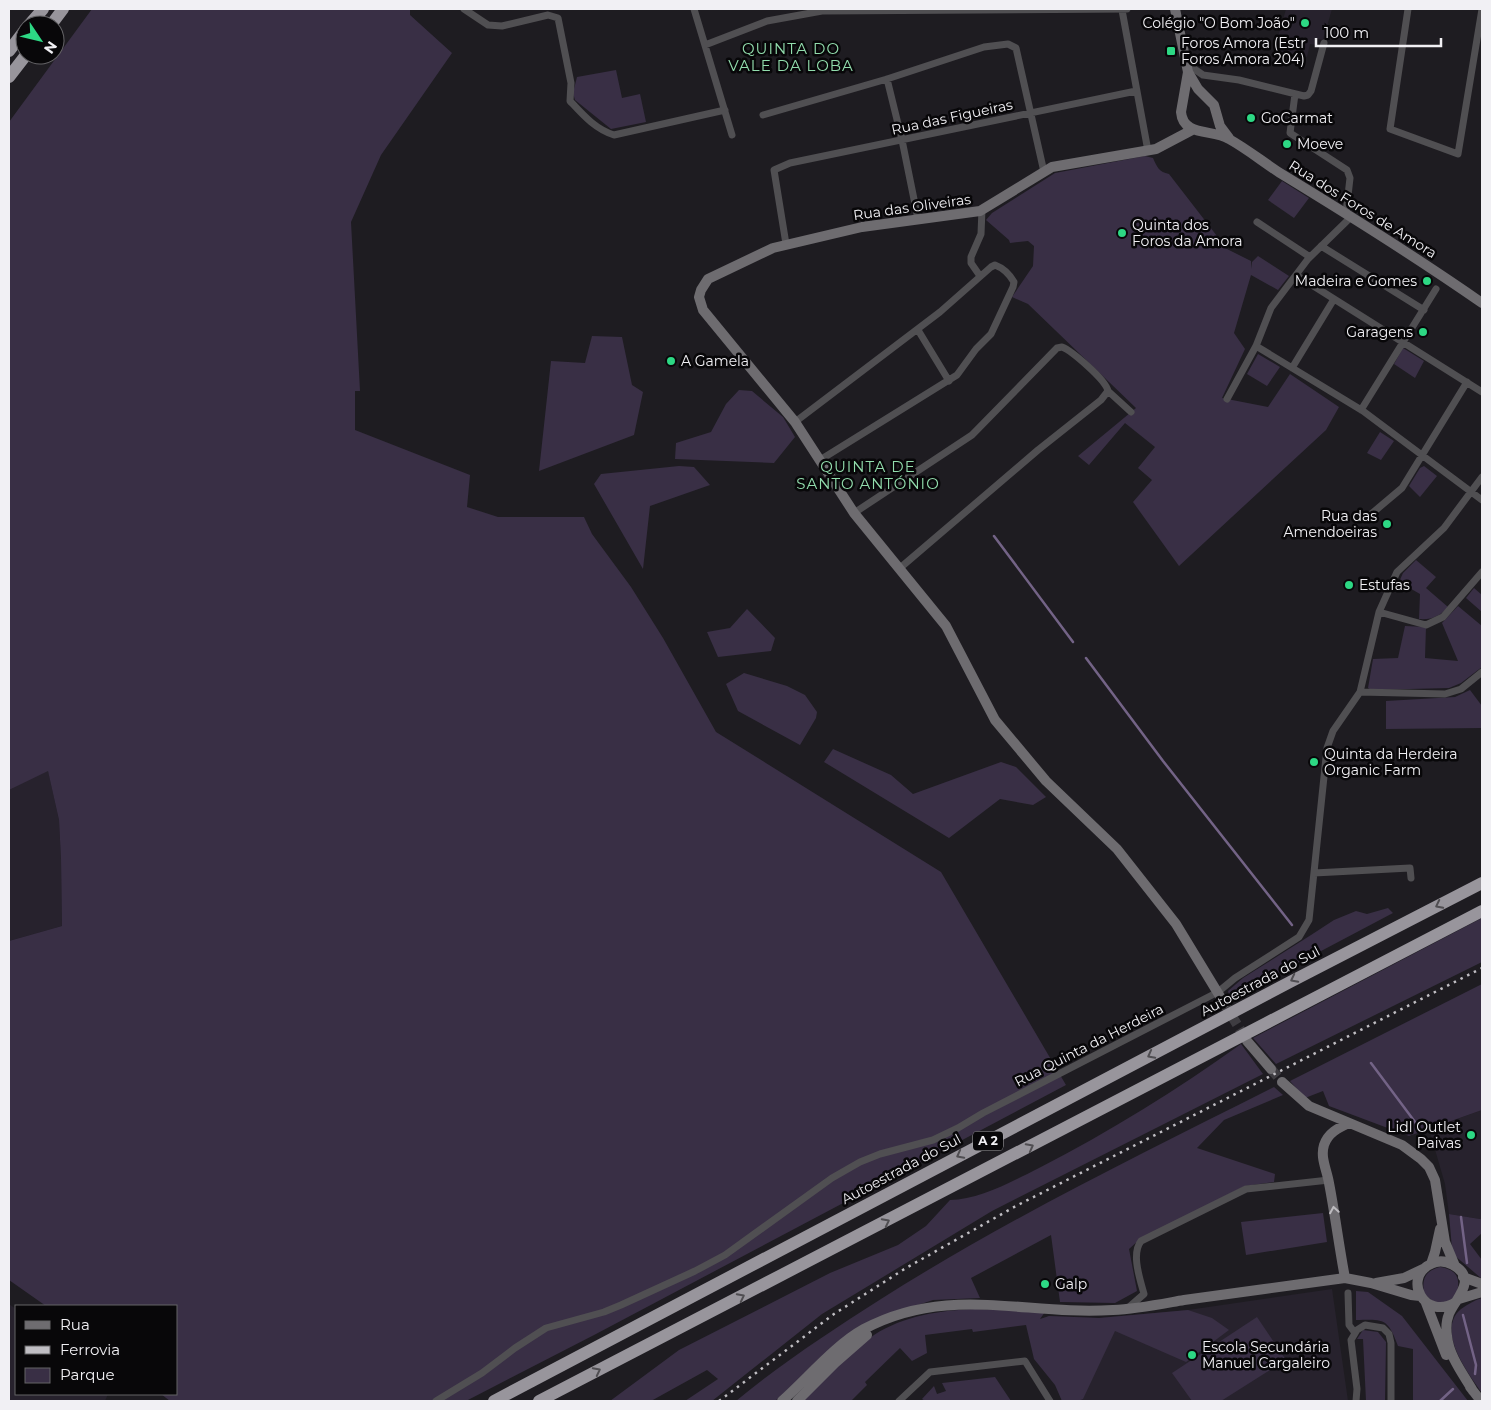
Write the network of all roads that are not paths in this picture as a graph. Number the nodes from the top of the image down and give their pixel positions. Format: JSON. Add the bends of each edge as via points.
{"nodes":[{"id":1,"x":464,"y":9,"type":"edge"},
{"id":2,"x":694,"y":9,"type":"edge"},
{"id":3,"x":1125,"y":9,"type":"edge"},
{"id":4,"x":1175,"y":9,"type":"edge"},
{"id":5,"x":1408,"y":9,"type":"edge"},
{"id":6,"x":1482,"y":9,"type":"edge"},
{"id":7,"x":822,"y":10,"type":"edge"},
{"id":8,"x":1480,"y":36,"type":"edge"},
{"id":9,"x":1324,"y":43,"type":"dead end"},
{"id":10,"x":706,"y":44,"type":"junction"},
{"id":11,"x":18,"y":65,"type":"edge"},
{"id":12,"x":1187,"y":68,"type":"junction"},
{"id":13,"x":1203,"y":75,"type":"junction"},
{"id":14,"x":9,"y":77,"type":"edge"},
{"id":15,"x":887,"y":78,"type":"junction"},
{"id":16,"x":1198,"y":89,"type":"junction"},
{"id":17,"x":1136,"y":90,"type":"junction"},
{"id":18,"x":1295,"y":94,"type":"junction"},
{"id":19,"x":1208,"y":99,"type":"junction"},
{"id":20,"x":1182,"y":109,"type":"junction"},
{"id":21,"x":725,"y":110,"type":"junction"},
{"id":22,"x":1032,"y":113,"type":"junction"},
{"id":23,"x":1217,"y":114,"type":"junction"},
{"id":24,"x":763,"y":115,"type":"dead end"},
{"id":25,"x":1197,"y":131,"type":"junction"},
{"id":26,"x":732,"y":135,"type":"dead end"},
{"id":27,"x":1229,"y":139,"type":"junction"},
{"id":28,"x":902,"y":140,"type":"junction"},
{"id":29,"x":1172,"y":142,"type":"junction"},
{"id":30,"x":1148,"y":151,"type":"junction"},
{"id":31,"x":1044,"y":172,"type":"junction"},
{"id":32,"x":982,"y":209,"type":"junction"},
{"id":33,"x":1349,"y":215,"type":"junction"},
{"id":34,"x":918,"y":220,"type":"junction"},
{"id":35,"x":1257,"y":222,"type":"dead end"},
{"id":36,"x":786,"y":244,"type":"junction"},
{"id":37,"x":1321,"y":246,"type":"junction"},
{"id":38,"x":1310,"y":257,"type":"junction"},
{"id":39,"x":1296,"y":275,"type":"junction"},
{"id":40,"x":980,"y":276,"type":"junction"},
{"id":41,"x":1436,"y":290,"type":"dead end"},
{"id":42,"x":1334,"y":299,"type":"junction"},
{"id":43,"x":1482,"y":303,"type":"edge"},
{"id":44,"x":1424,"y":310,"type":"junction"},
{"id":45,"x":918,"y":330,"type":"junction"},
{"id":46,"x":1404,"y":343,"type":"junction"},
{"id":47,"x":1256,"y":346,"type":"junction"},
{"id":48,"x":1292,"y":368,"type":"junction"},
{"id":49,"x":949,"y":381,"type":"junction"},
{"id":50,"x":1467,"y":382,"type":"junction"},
{"id":51,"x":1108,"y":391,"type":"junction"},
{"id":52,"x":1482,"y":392,"type":"edge"},
{"id":53,"x":1227,"y":399,"type":"dead end"},
{"id":54,"x":1361,"y":410,"type":"junction"},
{"id":55,"x":1131,"y":412,"type":"dead end"},
{"id":56,"x":795,"y":422,"type":"junction"},
{"id":57,"x":1422,"y":457,"type":"junction"},
{"id":58,"x":820,"y":460,"type":"junction"},
{"id":59,"x":1482,"y":477,"type":"edge"},
{"id":60,"x":1472,"y":492,"type":"junction"},
{"id":61,"x":1482,"y":500,"type":"edge"},
{"id":62,"x":854,"y":513,"type":"junction"},
{"id":63,"x":1370,"y":515,"type":"dead end"},
{"id":64,"x":900,"y":568,"type":"junction"},
{"id":65,"x":1482,"y":572,"type":"edge"},
{"id":66,"x":1379,"y":612,"type":"junction"},
{"id":67,"x":1482,"y":672,"type":"edge"},
{"id":68,"x":1360,"y":692,"type":"junction"},
{"id":69,"x":1314,"y":874,"type":"junction"},
{"id":70,"x":1411,"y":878,"type":"dead end"},
{"id":71,"x":1482,"y":882,"type":"edge"},
{"id":72,"x":1482,"y":911,"type":"edge"},
{"id":73,"x":1218,"y":992,"type":"junction"},
{"id":74,"x":1224,"y":1003,"type":"tunnel mouth"},
{"id":75,"x":1247,"y":1041,"type":"tunnel mouth"},
{"id":76,"x":1271,"y":1069,"type":"tunnel mouth"},
{"id":77,"x":1282,"y":1082,"type":"tunnel mouth"},
{"id":78,"x":1349,"y":1123,"type":"junction"},
{"id":79,"x":1329,"y":1180,"type":"junction"},
{"id":80,"x":1442,"y":1220,"type":"junction"},
{"id":81,"x":1428,"y":1266,"type":"junction"},
{"id":82,"x":1455,"y":1266,"type":"junction"},
{"id":83,"x":1463,"y":1277,"type":"junction"},
{"id":84,"x":1345,"y":1278,"type":"junction"},
{"id":85,"x":1371,"y":1283,"type":"junction"},
{"id":86,"x":1482,"y":1284,"type":"edge"},
{"id":87,"x":1482,"y":1292,"type":"edge"},
{"id":88,"x":1348,"y":1294,"type":"dead end"},
{"id":89,"x":1423,"y":1299,"type":"junction"},
{"id":90,"x":1458,"y":1301,"type":"junction"},
{"id":91,"x":1128,"y":1308,"type":"junction"},
{"id":92,"x":907,"y":1313,"type":"junction"},
{"id":93,"x":1355,"y":1333,"type":"junction"},
{"id":94,"x":819,"y":1367,"type":"junction"},
{"id":95,"x":1473,"y":1391,"type":"junction"},
{"id":96,"x":436,"y":1401,"type":"edge"},
{"id":97,"x":494,"y":1401,"type":"edge"},
{"id":98,"x":539,"y":1401,"type":"edge"},
{"id":99,"x":782,"y":1401,"type":"edge"},
{"id":100,"x":789,"y":1401,"type":"edge"},
{"id":101,"x":797,"y":1401,"type":"edge"},
{"id":102,"x":899,"y":1401,"type":"edge"},
{"id":103,"x":1050,"y":1401,"type":"edge"},
{"id":104,"x":1356,"y":1401,"type":"edge"},
{"id":105,"x":1391,"y":1401,"type":"edge"},
{"id":106,"x":1481,"y":1401,"type":"edge"}],
"edges":[{"from":1,"to":21,"type":"street","via":[[488,24],[502,26],[548,15],[558,18],[571,83],[570,101],[588,121],[614,135]]},
{"from":2,"to":10,"type":"street"},
{"from":3,"to":7,"type":"street"},
{"from":3,"to":17,"type":"street"},
{"from":4,"to":12,"type":"street"},
{"from":5,"to":8,"type":"street","via":[[1390,129],[1458,154]]},
{"from":6,"to":8,"type":"street"},
{"from":7,"to":10,"type":"street","via":[[767,21]]},
{"from":9,"to":18,"type":"street","via":[[1311,91],[1304,96]]},
{"from":10,"to":21,"type":"street"},
{"from":11,"to":14,"type":"highway"},
{"from":12,"to":13,"type":"street"},
{"from":12,"to":16,"type":"street"},
{"from":12,"to":20,"type":"street"},
{"from":13,"to":16,"type":"street","via":[[1198,80]]},
{"from":13,"to":18,"type":"street"},
{"from":15,"to":22,"type":"street","via":[[984,47],[1008,44],[1016,48]]},
{"from":15,"to":24,"type":"street"},
{"from":15,"to":28,"type":"street"},
{"from":16,"to":19,"type":"street"},
{"from":17,"to":22,"type":"street","name":"Rua das Figueiras"},
{"from":17,"to":30,"type":"street"},
{"from":18,"to":33,"type":"street","via":[[1290,133],[1347,170],[1350,178]]},
{"from":19,"to":20,"type":"street","via":[[1196,96]]},
{"from":19,"to":23,"type":"street"},
{"from":20,"to":25,"type":"street","via":[[1184,123]]},
{"from":20,"to":29,"type":"street"},
{"from":21,"to":26,"type":"street"},
{"from":22,"to":28,"type":"street","name":"Rua das Figueiras"},
{"from":22,"to":31,"type":"street"},
{"from":23,"to":25,"type":"street","via":[[1214,123]]},
{"from":23,"to":27,"type":"street"},
{"from":25,"to":27,"type":"street"},
{"from":25,"to":29,"type":"street","name":"Rua das Oliveiras"},
{"from":27,"to":33,"type":"street","name":"Rua dos Foros de Amora"},
{"from":28,"to":34,"type":"street"},
{"from":28,"to":36,"type":"street","name":"Rua das Figueiras","via":[[790,163],[774,170]]},
{"from":29,"to":30,"type":"street","name":"Rua das Oliveiras"},
{"from":30,"to":31,"type":"street","name":"Rua das Oliveiras","via":[[1052,167]]},
{"from":31,"to":32,"type":"street","name":"Rua das Oliveiras"},
{"from":32,"to":34,"type":"street","name":"Rua das Oliveiras"},
{"from":32,"to":40,"type":"street","via":[[981,234],[971,257],[971,263]]},
{"from":33,"to":37,"type":"street"},
{"from":33,"to":43,"type":"street","name":"Rua dos Foros de Amora"},
{"from":34,"to":36,"type":"street","name":"Rua das Oliveiras","via":[[862,227]]},
{"from":35,"to":38,"type":"street"},
{"from":36,"to":56,"type":"street","name":"Rua das Oliveiras","via":[[708,279],[700,290],[700,304]]},
{"from":37,"to":38,"type":"street"},
{"from":37,"to":44,"type":"street"},
{"from":38,"to":39,"type":"street"},
{"from":39,"to":42,"type":"street"},
{"from":39,"to":47,"type":"street","via":[[1271,308]]},
{"from":40,"to":45,"type":"street"},
{"from":40,"to":49,"type":"street","via":[[996,265],[1014,282],[991,334]]},
{"from":41,"to":44,"type":"street"},
{"from":42,"to":46,"type":"street"},
{"from":42,"to":48,"type":"street"},
{"from":44,"to":46,"type":"street"},
{"from":45,"to":49,"type":"street"},
{"from":45,"to":56,"type":"street"},
{"from":46,"to":50,"type":"street"},
{"from":46,"to":54,"type":"street"},
{"from":47,"to":48,"type":"street"},
{"from":47,"to":53,"type":"street"},
{"from":48,"to":54,"type":"street"},
{"from":49,"to":58,"type":"street"},
{"from":50,"to":52,"type":"street"},
{"from":50,"to":57,"type":"street"},
{"from":51,"to":55,"type":"street"},
{"from":51,"to":62,"type":"street","via":[[1104,383],[1070,351],[1057,348],[972,435]]},
{"from":51,"to":64,"type":"street"},
{"from":54,"to":57,"type":"street"},
{"from":56,"to":58,"type":"street"},
{"from":57,"to":60,"type":"street"},
{"from":57,"to":63,"type":"street","via":[[1402,488]]},
{"from":58,"to":62,"type":"street"},
{"from":59,"to":60,"type":"street","name":"Rua Quinta da Herdeira"},
{"from":60,"to":61,"type":"street"},
{"from":60,"to":66,"type":"street","name":"Rua Quinta da Herdeira","via":[[1444,528],[1397,572]]},
{"from":62,"to":64,"type":"street"},
{"from":64,"to":73,"type":"street","via":[[946,626],[995,720],[1046,781],[1117,849],[1176,924]]},
{"from":65,"to":66,"type":"street","via":[[1443,617],[1426,625]]},
{"from":66,"to":68,"type":"street","name":"Rua Quinta da Herdeira"},
{"from":67,"to":68,"type":"street","via":[[1461,688],[1445,694]]},
{"from":68,"to":69,"type":"street","name":"Rua Quinta da Herdeira","via":[[1333,731],[1327,748]]},
{"from":69,"to":70,"type":"street","via":[[1410,868]]},
{"from":69,"to":73,"type":"street","name":"Rua Quinta da Herdeira","via":[[1309,920],[1299,937],[1234,978]]},
{"from":71,"to":97,"type":"highway","name":"Autoestrada do Sul","number":"A 2","one_way":true},
{"from":98,"to":72,"type":"highway","number":"A 2","one_way":true},
{"from":73,"to":74,"type":"street"},
{"from":73,"to":96,"type":"street","name":"Rua Quinta da Herdeira","via":[[946,1134],[860,1162],[696,1271],[604,1312],[546,1328]]},
{"from":75,"to":76,"type":"street"},
{"from":77,"to":78,"type":"street","via":[[1309,1106]]},
{"from":78,"to":79,"type":"street","via":[[1333,1131],[1324,1144],[1323,1160]]},
{"from":78,"to":80,"type":"street","via":[[1402,1144],[1429,1167],[1435,1180]]},
{"from":84,"to":79,"type":"street","one_way":true},
{"from":79,"to":91,"type":"street","via":[[1246,1190],[1141,1241],[1137,1252],[1138,1272],[1144,1294]]},
{"from":80,"to":81,"type":"street","via":[[1435,1252]]},
{"from":80,"to":82,"type":"street"},
{"from":81,"to":82,"type":"street","via":[[1446,1262]]},
{"from":81,"to":85,"type":"street","via":[[1404,1278]]},
{"from":81,"to":89,"type":"street","via":[[1418,1280]]},
{"from":82,"to":83,"type":"street"},
{"from":83,"to":86,"type":"street"},
{"from":83,"to":90,"type":"street","via":[[1463,1292]]},
{"from":84,"to":85,"type":"street"},
{"from":84,"to":91,"type":"street"},
{"from":85,"to":89,"type":"street"},
{"from":87,"to":90,"type":"street"},
{"from":88,"to":93,"type":"street","via":[[1350,1325]]},
{"from":89,"to":90,"type":"street","via":[[1440,1308]]},
{"from":89,"to":95,"type":"street","via":[[1447,1357]]},
{"from":90,"to":95,"type":"street","via":[[1449,1314],[1447,1337],[1451,1352]]},
{"from":91,"to":92,"type":"street","via":[[1068,1310],[958,1304]]},
{"from":92,"to":94,"type":"street","via":[[864,1329]]},
{"from":92,"to":101,"type":"street","via":[[860,1341]]},
{"from":93,"to":104,"type":"street","via":[[1351,1340]]},
{"from":93,"to":105,"type":"street","via":[[1365,1326],[1383,1328],[1391,1338]]},
{"from":94,"to":99,"type":"street"},
{"from":94,"to":100,"type":"street"},
{"from":95,"to":106,"type":"street"},
{"from":102,"to":103,"type":"street","via":[[930,1372],[1025,1361]]}]}
